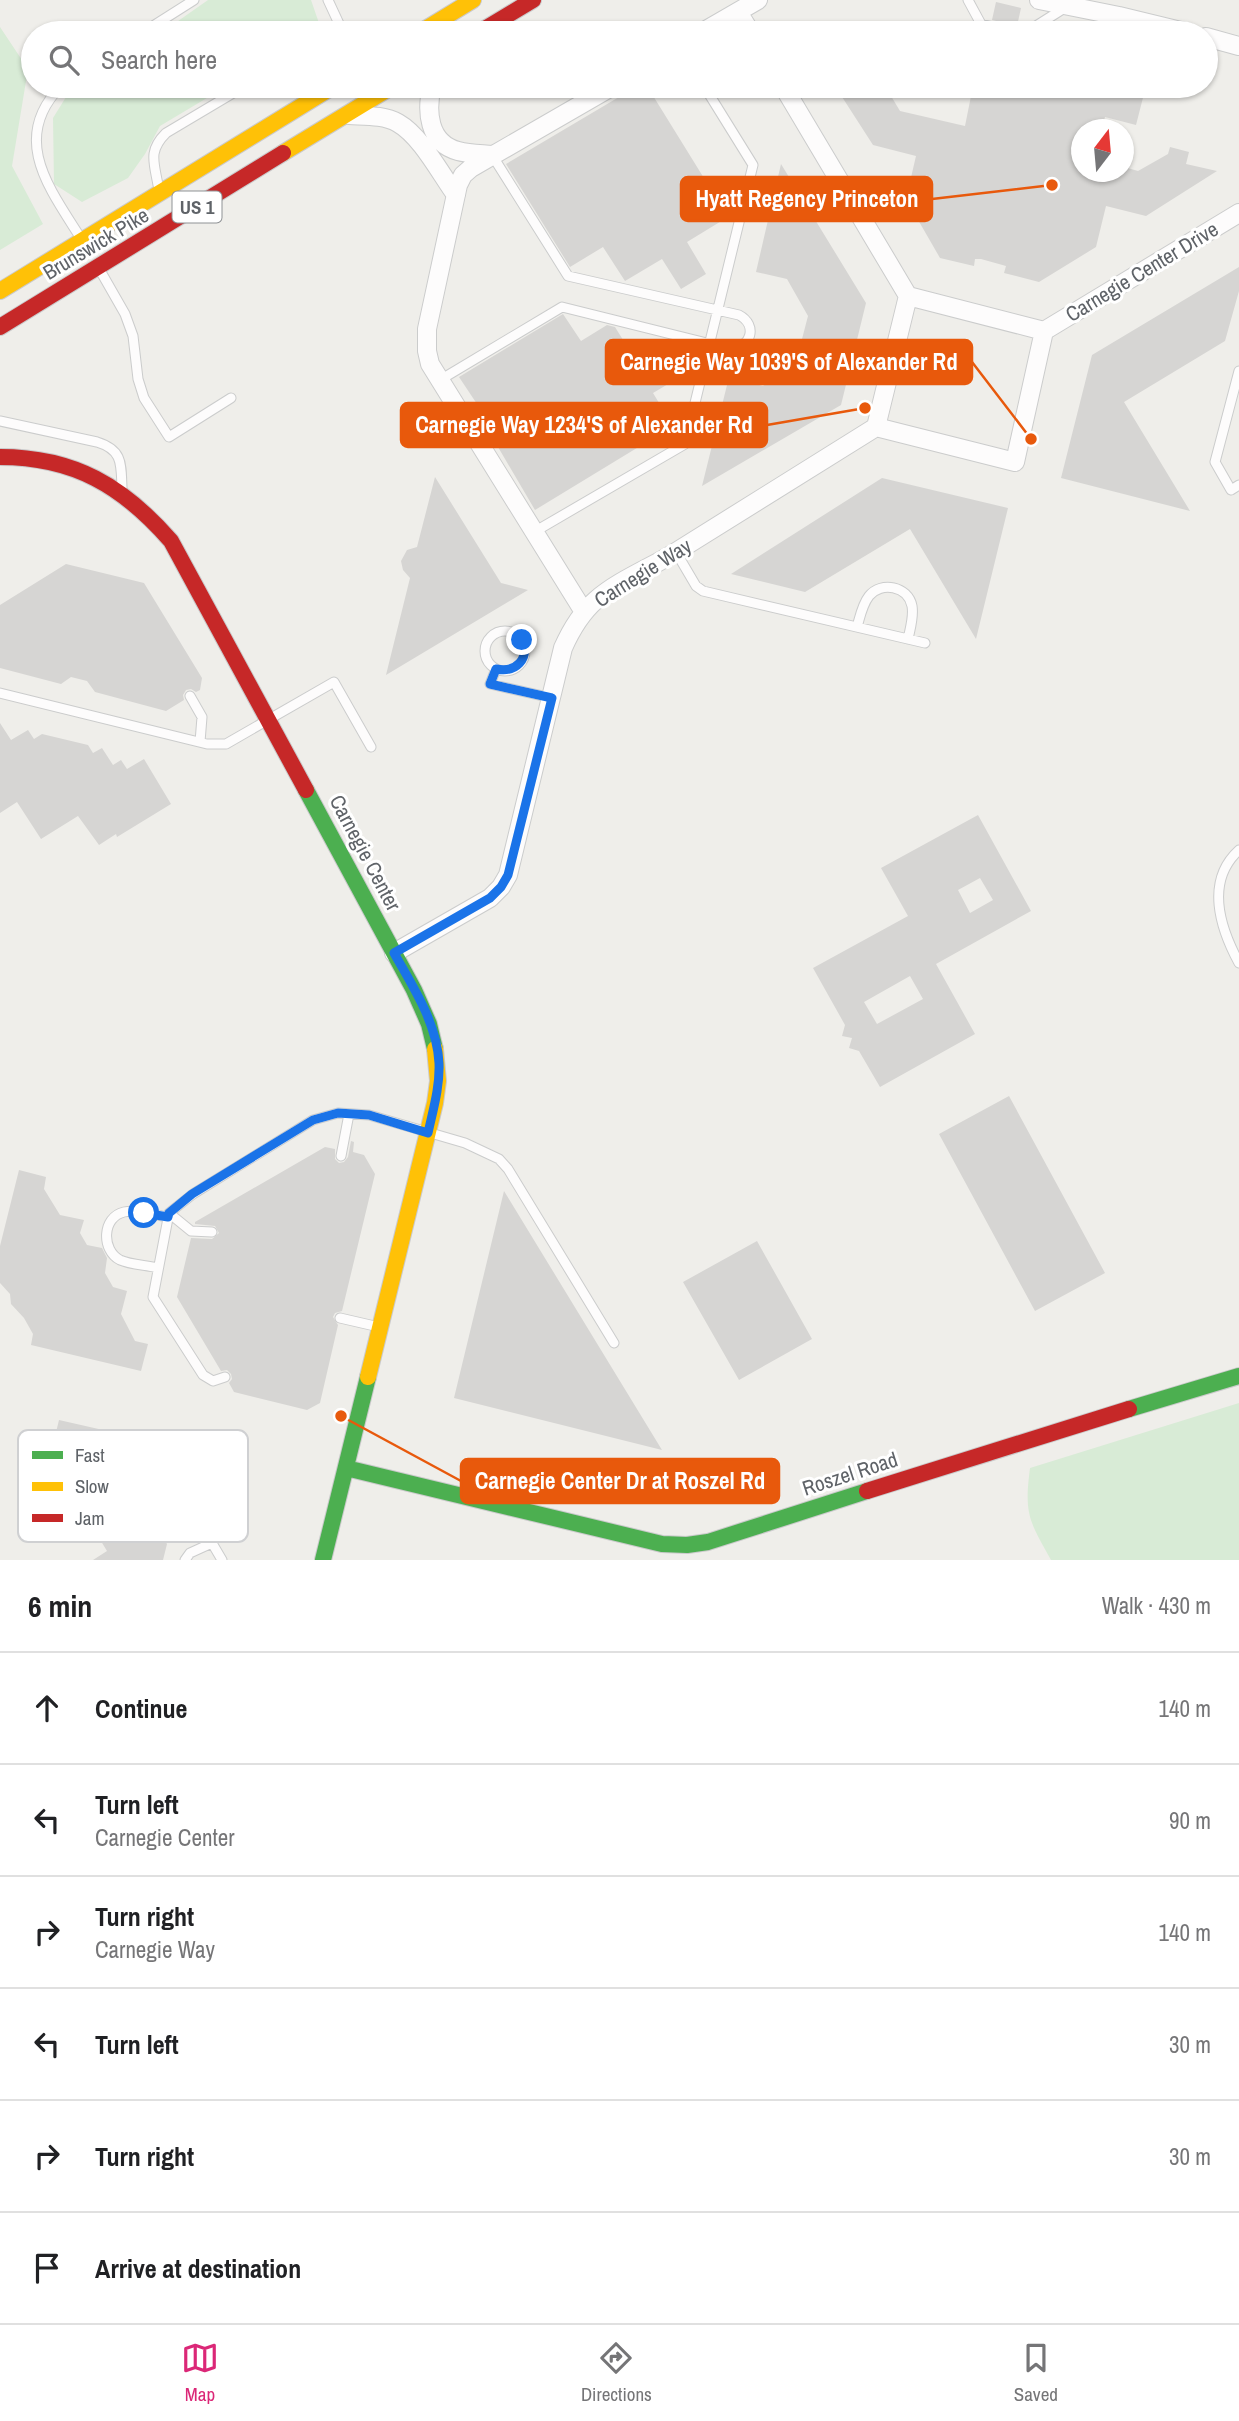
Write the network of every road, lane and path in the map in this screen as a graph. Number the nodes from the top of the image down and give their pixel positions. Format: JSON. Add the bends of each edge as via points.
{"nodes":[{"id":1,"x":194,"y":0,"type":"edge"},
{"id":2,"x":328,"y":0,"type":"edge"},
{"id":3,"x":473,"y":0,"type":"edge"},
{"id":4,"x":533,"y":0,"type":"edge"},
{"id":5,"x":758,"y":0,"type":"edge"},
{"id":6,"x":968,"y":0,"type":"edge"},
{"id":7,"x":1038,"y":0,"type":"edge"},
{"id":8,"x":1066,"y":7,"type":"junction"},
{"id":9,"x":738,"y":12,"type":"junction"},
{"id":10,"x":161,"y":21,"type":"edge"},
{"id":11,"x":338,"y":21,"type":"edge"},
{"id":12,"x":439,"y":21,"type":"edge"},
{"id":13,"x":498,"y":21,"type":"edge"},
{"id":14,"x":722,"y":21,"type":"edge"},
{"id":15,"x":744,"y":21,"type":"edge"},
{"id":16,"x":980,"y":21,"type":"edge"},
{"id":17,"x":1044,"y":21,"type":"edge"},
{"id":18,"x":1140,"y":21,"type":"edge"},
{"id":19,"x":1218,"y":40,"type":"edge"},
{"id":20,"x":1239,"y":46,"type":"edge"},
{"id":21,"x":53,"y":98,"type":"edge"},
{"id":22,"x":224,"y":98,"type":"edge"},
{"id":23,"x":315,"y":98,"type":"edge"},
{"id":24,"x":374,"y":98,"type":"edge"},
{"id":25,"x":429,"y":98,"type":"edge"},
{"id":26,"x":592,"y":98,"type":"edge"},
{"id":27,"x":711,"y":98,"type":"edge"},
{"id":28,"x":789,"y":98,"type":"edge"},
{"id":29,"x":346,"y":115,"type":"junction"},
{"id":30,"x":492,"y":155,"type":"junction"},
{"id":31,"x":159,"y":194,"type":"junction"},
{"id":32,"x":456,"y":195,"type":"junction"},
{"id":33,"x":1239,"y":213,"type":"edge"},
{"id":34,"x":82,"y":241,"type":"junction"},
{"id":35,"x":99,"y":267,"type":"junction"},
{"id":36,"x":0,"y":291,"type":"edge"},
{"id":37,"x":908,"y":296,"type":"junction"},
{"id":38,"x":717,"y":310,"type":"junction"},
{"id":39,"x":0,"y":327,"type":"edge"},
{"id":40,"x":1044,"y":331,"type":"junction"},
{"id":41,"x":709,"y":345,"type":"junction"},
{"id":42,"x":1239,"y":371,"type":"edge"},
{"id":43,"x":439,"y":380,"type":"junction"},
{"id":44,"x":231,"y":398,"type":"dead end"},
{"id":45,"x":0,"y":421,"type":"edge"},
{"id":46,"x":876,"y":427,"type":"junction"},
{"id":47,"x":0,"y":457,"type":"edge"},
{"id":48,"x":1239,"y":485,"type":"edge"},
{"id":49,"x":122,"y":493,"type":"junction"},
{"id":50,"x":534,"y":531,"type":"junction"},
{"id":51,"x":676,"y":552,"type":"junction"},
{"id":52,"x":584,"y":612,"type":"junction"},
{"id":53,"x":857,"y":627,"type":"junction"},
{"id":54,"x":908,"y":639,"type":"junction"},
{"id":55,"x":925,"y":643,"type":"dead end"},
{"id":56,"x":496,"y":669,"type":"junction"},
{"id":57,"x":0,"y":693,"type":"edge"},
{"id":58,"x":190,"y":696,"type":"dead end"},
{"id":59,"x":552,"y":698,"type":"junction"},
{"id":60,"x":270,"y":721,"type":"junction"},
{"id":61,"x":200,"y":742,"type":"junction"},
{"id":62,"x":372,"y":747,"type":"dead end"},
{"id":63,"x":1239,"y":850,"type":"edge"},
{"id":64,"x":1235,"y":947,"type":"edge"},
{"id":65,"x":394,"y":953,"type":"junction"},
{"id":66,"x":1239,"y":963,"type":"edge"},
{"id":67,"x":349,"y":1114,"type":"junction"},
{"id":68,"x":428,"y":1133,"type":"junction"},
{"id":69,"x":341,"y":1156,"type":"dead end"},
{"id":70,"x":169,"y":1215,"type":"junction"},
{"id":71,"x":212,"y":1232,"type":"dead end"},
{"id":72,"x":158,"y":1268,"type":"junction"},
{"id":73,"x":340,"y":1318,"type":"dead end"},
{"id":74,"x":380,"y":1327,"type":"junction"},
{"id":75,"x":614,"y":1343,"type":"dead end"},
{"id":76,"x":1239,"y":1376,"type":"edge"},
{"id":77,"x":225,"y":1377,"type":"dead end"},
{"id":78,"x":346,"y":1468,"type":"junction"},
{"id":79,"x":185,"y":1560,"type":"edge"},
{"id":80,"x":222,"y":1560,"type":"edge"},
{"id":81,"x":323,"y":1560,"type":"edge"}],
"edges":[{"from":1,"to":10,"type":"lane"},
{"from":2,"to":11,"type":"lane"},
{"from":3,"to":12,"type":"main road"},
{"from":4,"to":13,"type":"main road"},
{"from":5,"to":9,"type":"street"},
{"from":6,"to":16,"type":"lane"},
{"from":7,"to":8,"type":"street"},
{"from":8,"to":17,"type":"lane"},
{"from":8,"to":18,"type":"street"},
{"from":9,"to":14,"type":"street"},
{"from":9,"to":15,"type":"street"},
{"from":19,"to":20,"type":"street"},
{"from":21,"to":34,"type":"lane","via":[[43,113],[35,154],[44,179]]},
{"from":22,"to":31,"type":"lane","via":[[166,132],[156,143],[153,156]]},
{"from":23,"to":31,"type":"main road","name":"Brunswick Pike","number":"US 1"},
{"from":24,"to":29,"type":"main road","name":"Brunswick Pike","number":"US 1"},
{"from":25,"to":30,"type":"street","via":[[430,124],[441,142],[457,151]]},
{"from":26,"to":30,"type":"street"},
{"from":27,"to":38,"type":"lane","via":[[753,165]]},
{"from":28,"to":37,"type":"street"},
{"from":29,"to":32,"type":"street","via":[[397,122],[414,136]]},
{"from":29,"to":35,"type":"main road","name":"Brunswick Pike","number":"US 1"},
{"from":30,"to":32,"type":"street","via":[[463,175]]},
{"from":30,"to":38,"type":"lane","via":[[568,276]]},
{"from":31,"to":34,"type":"main road","name":"Brunswick Pike","number":"US 1"},
{"from":32,"to":43,"type":"street","via":[[427,329],[426,351]]},
{"from":33,"to":40,"type":"street","name":"Carnegie Center Drive"},
{"from":34,"to":36,"type":"main road","name":"Brunswick Pike","number":"US 1"},
{"from":35,"to":39,"type":"main road","name":"Brunswick Pike","number":"US 1"},
{"from":35,"to":44,"type":"lane","via":[[133,337],[144,398],[169,437]]},
{"from":37,"to":40,"type":"street","name":"Carnegie Center Drive"},
{"from":37,"to":46,"type":"street"},
{"from":38,"to":41,"type":"lane"},
{"from":38,"to":41,"type":"lane","via":[[746,319],[751,334],[740,349]]},
{"from":40,"to":46,"type":"street","name":"Carnegie Center Drive","via":[[1015,462]]},
{"from":41,"to":43,"type":"lane","via":[[562,307]]},
{"from":41,"to":50,"type":"lane","via":[[685,444]]},
{"from":42,"to":48,"type":"lane","via":[[1215,462],[1231,489]]},
{"from":43,"to":50,"type":"street"},
{"from":45,"to":49,"type":"lane","via":[[111,448],[119,458]]},
{"from":46,"to":51,"type":"street","name":"Carnegie Way"},
{"from":47,"to":49,"type":"main road","name":"Carnegie Center","via":[[63,464]]},
{"from":49,"to":60,"type":"main road","name":"Carnegie Center","via":[[154,519],[171,541]]},
{"from":50,"to":52,"type":"street"},
{"from":51,"to":52,"type":"street","name":"Carnegie Way"},
{"from":51,"to":53,"type":"lane","via":[[703,591]]},
{"from":52,"to":59,"type":"street","name":"Carnegie Way","via":[[563,648]]},
{"from":53,"to":54,"type":"lane"},
{"from":53,"to":54,"type":"lane","via":[[871,593],[882,587],[895,588],[907,594],[912,605]]},
{"from":54,"to":55,"type":"lane"},
{"from":56,"to":56,"type":"lane","via":[[485,653],[488,640],[498,632],[511,632],[522,640],[523,659],[515,668]]},
{"from":56,"to":59,"type":"lane","via":[[490,684]]},
{"from":57,"to":61,"type":"lane"},
{"from":58,"to":61,"type":"lane","via":[[202,717]]},
{"from":59,"to":65,"type":"street","name":"Carnegie Way","via":[[512,864],[501,887],[490,898]]},
{"from":60,"to":61,"type":"lane","via":[[226,744]]},
{"from":60,"to":62,"type":"lane","via":[[334,682]]},
{"from":60,"to":65,"type":"main road","name":"Carnegie Center"},
{"from":63,"to":64,"type":"lane","via":[[1218,891],[1218,907]]},
{"from":64,"to":66,"type":"lane"},
{"from":65,"to":68,"type":"main road","name":"Carnegie Center","via":[[435,1040],[438,1088]]},
{"from":67,"to":68,"type":"lane","via":[[369,1115]]},
{"from":67,"to":69,"type":"lane"},
{"from":67,"to":70,"type":"lane","via":[[313,1120],[192,1194]]},
{"from":68,"to":74,"type":"main road","name":"Carnegie Center"},
{"from":68,"to":75,"type":"lane","via":[[482,1150],[508,1169]]},
{"from":70,"to":71,"type":"lane","via":[[191,1231]]},
{"from":70,"to":72,"type":"lane"},
{"from":70,"to":72,"type":"lane","via":[[124,1212],[108,1227],[109,1249],[120,1260]]},
{"from":72,"to":77,"type":"lane","via":[[153,1297],[203,1375],[213,1381]]},
{"from":73,"to":74,"type":"lane"},
{"from":74,"to":78,"type":"main road","name":"Carnegie Center"},
{"from":76,"to":78,"type":"main road","name":"Roszel Road","via":[[687,1545],[662,1544]]},
{"from":78,"to":81,"type":"main road","name":"Carnegie Center"},
{"from":79,"to":80,"type":"lane","via":[[212,1543]]}]}
